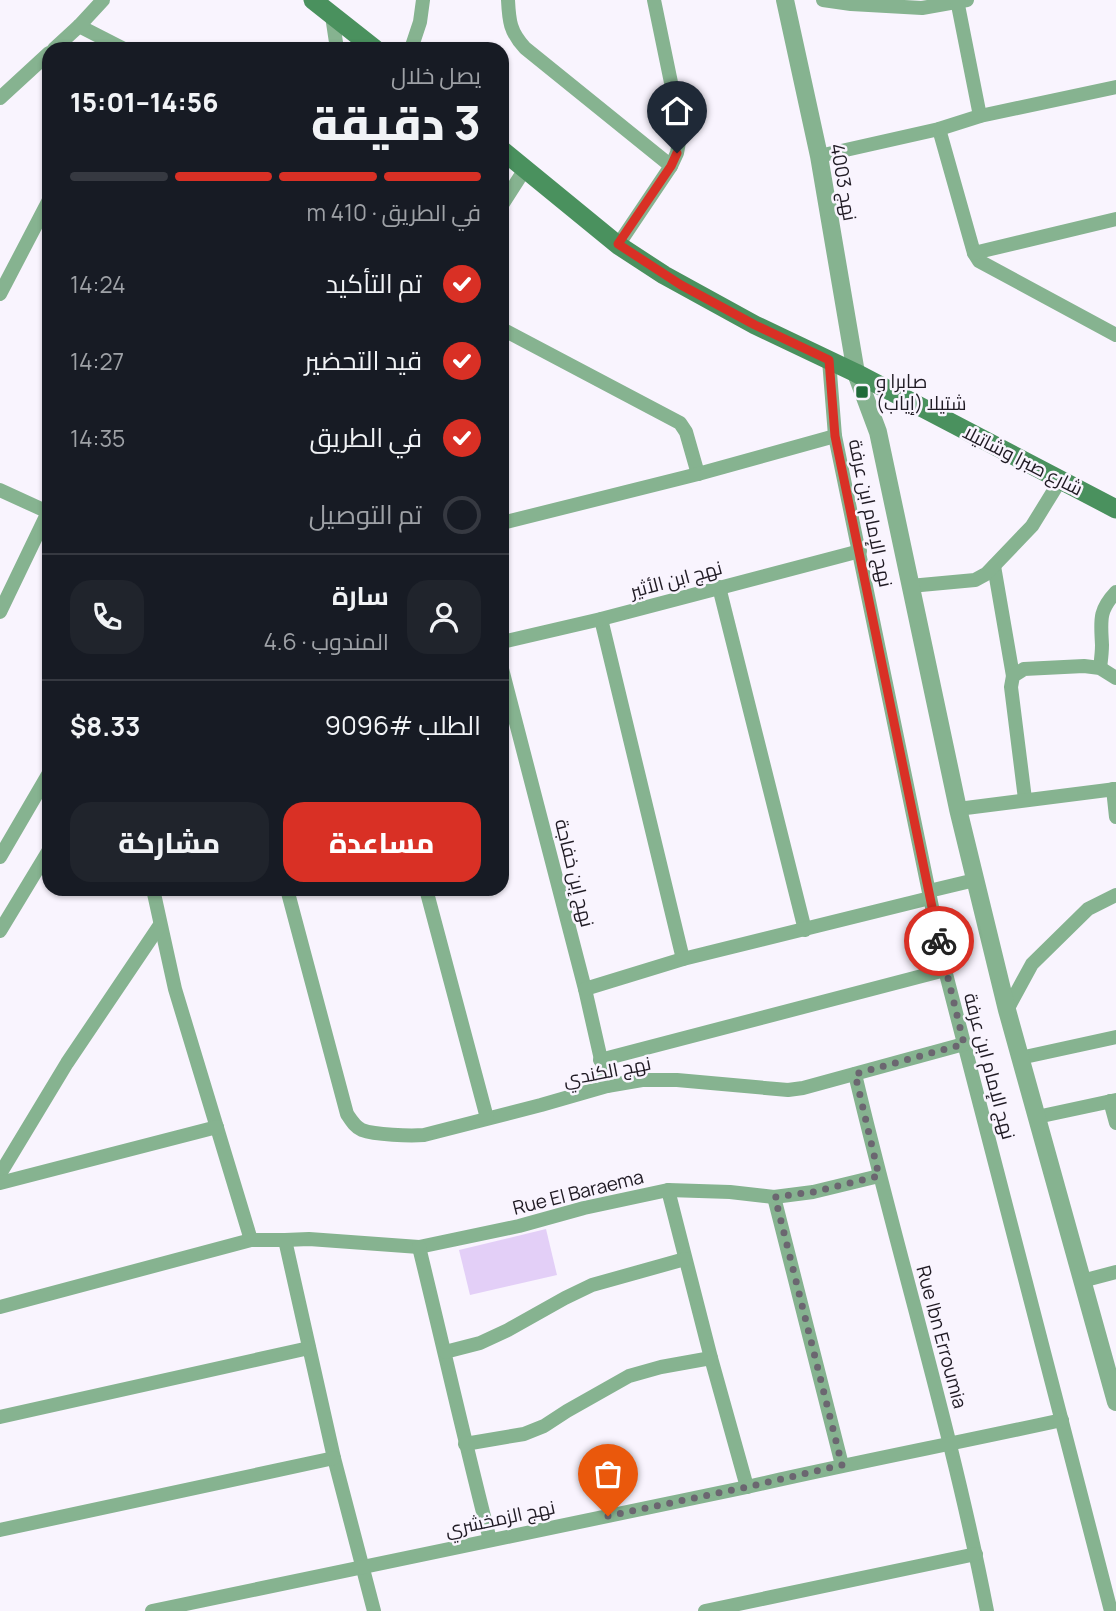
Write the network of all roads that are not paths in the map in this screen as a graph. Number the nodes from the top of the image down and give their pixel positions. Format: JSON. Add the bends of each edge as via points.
{"nodes":[{"id":1,"x":103,"y":0,"type":"edge"},
{"id":2,"x":313,"y":0,"type":"edge"},
{"id":3,"x":423,"y":0,"type":"edge"},
{"id":4,"x":508,"y":0,"type":"edge"},
{"id":5,"x":654,"y":0,"type":"edge"},
{"id":6,"x":785,"y":0,"type":"edge"},
{"id":7,"x":823,"y":0,"type":"edge"},
{"id":8,"x":960,"y":1,"type":"edge"},
{"id":9,"x":332,"y":16,"type":"junction"},
{"id":10,"x":79,"y":26,"type":"junction"},
{"id":11,"x":62,"y":42,"type":"edge"},
{"id":12,"x":110,"y":42,"type":"edge"},
{"id":13,"x":336,"y":42,"type":"edge"},
{"id":14,"x":366,"y":42,"type":"edge"},
{"id":15,"x":413,"y":42,"type":"edge"},
{"id":16,"x":42,"y":59,"type":"edge"},
{"id":17,"x":1116,"y":87,"type":"edge"},
{"id":18,"x":0,"y":98,"type":"edge"},
{"id":19,"x":980,"y":116,"type":"junction"},
{"id":20,"x":939,"y":129,"type":"junction"},
{"id":21,"x":509,"y":156,"type":"edge"},
{"id":22,"x":819,"y":156,"type":"junction"},
{"id":23,"x":671,"y":166,"type":"junction"},
{"id":24,"x":525,"y":169,"type":"junction"},
{"id":25,"x":509,"y":194,"type":"edge"},
{"id":26,"x":42,"y":213,"type":"edge"},
{"id":27,"x":1116,"y":219,"type":"edge"},
{"id":28,"x":618,"y":244,"type":"junction"},
{"id":29,"x":974,"y":253,"type":"junction"},
{"id":30,"x":0,"y":293,"type":"edge"},
{"id":31,"x":509,"y":333,"type":"edge"},
{"id":32,"x":1116,"y":335,"type":"edge"},
{"id":33,"x":829,"y":360,"type":"junction"},
{"id":34,"x":856,"y":373,"type":"junction"},
{"id":35,"x":835,"y":436,"type":"junction"},
{"id":36,"x":698,"y":474,"type":"junction"},
{"id":37,"x":1061,"y":479,"type":"junction"},
{"id":38,"x":0,"y":490,"type":"edge"},
{"id":39,"x":42,"y":508,"type":"edge"},
{"id":40,"x":1116,"y":509,"type":"edge"},
{"id":41,"x":509,"y":521,"type":"edge"},
{"id":42,"x":42,"y":524,"type":"edge"},
{"id":43,"x":860,"y":551,"type":"junction"},
{"id":44,"x":994,"y":566,"type":"junction"},
{"id":45,"x":910,"y":586,"type":"junction"},
{"id":46,"x":719,"y":587,"type":"junction"},
{"id":47,"x":1116,"y":592,"type":"edge"},
{"id":48,"x":0,"y":612,"type":"edge"},
{"id":49,"x":601,"y":619,"type":"junction"},
{"id":50,"x":509,"y":640,"type":"edge"},
{"id":51,"x":1100,"y":668,"type":"junction"},
{"id":52,"x":1013,"y":676,"type":"junction"},
{"id":53,"x":1116,"y":678,"type":"edge"},
{"id":54,"x":509,"y":696,"type":"edge"},
{"id":55,"x":42,"y":786,"type":"edge"},
{"id":56,"x":1114,"y":789,"type":"edge"},
{"id":57,"x":1025,"y":799,"type":"junction"},
{"id":58,"x":958,"y":809,"type":"junction"},
{"id":59,"x":1116,"y":817,"type":"edge"},
{"id":60,"x":0,"y":857,"type":"edge"},
{"id":61,"x":42,"y":862,"type":"edge"},
{"id":62,"x":975,"y":880,"type":"junction"},
{"id":63,"x":929,"y":894,"type":"junction"},
{"id":64,"x":1116,"y":895,"type":"edge"},
{"id":65,"x":154,"y":896,"type":"edge"},
{"id":66,"x":289,"y":896,"type":"edge"},
{"id":67,"x":428,"y":896,"type":"edge"},
{"id":68,"x":160,"y":925,"type":"junction"},
{"id":69,"x":805,"y":930,"type":"junction"},
{"id":70,"x":0,"y":931,"type":"edge"},
{"id":71,"x":683,"y":959,"type":"junction"},
{"id":72,"x":945,"y":970,"type":"junction"},
{"id":73,"x":585,"y":989,"type":"junction"},
{"id":74,"x":1007,"y":1010,"type":"junction"},
{"id":75,"x":1116,"y":1037,"type":"edge"},
{"id":76,"x":964,"y":1044,"type":"junction"},
{"id":77,"x":1020,"y":1058,"type":"junction"},
{"id":78,"x":600,"y":1060,"type":"junction"},
{"id":79,"x":855,"y":1074,"type":"junction"},
{"id":80,"x":607,"y":1087,"type":"junction"},
{"id":81,"x":1113,"y":1100,"type":"edge"},
{"id":82,"x":1037,"y":1117,"type":"junction"},
{"id":83,"x":487,"y":1118,"type":"junction"},
{"id":84,"x":1116,"y":1123,"type":"edge"},
{"id":85,"x":216,"y":1128,"type":"junction"},
{"id":86,"x":0,"y":1174,"type":"edge"},
{"id":87,"x":879,"y":1176,"type":"junction"},
{"id":88,"x":0,"y":1183,"type":"edge"},
{"id":89,"x":668,"y":1190,"type":"junction"},
{"id":90,"x":775,"y":1197,"type":"junction"},
{"id":91,"x":251,"y":1240,"type":"junction"},
{"id":92,"x":285,"y":1240,"type":"junction"},
{"id":93,"x":419,"y":1247,"type":"junction"},
{"id":94,"x":685,"y":1259,"type":"junction"},
{"id":95,"x":1116,"y":1272,"type":"edge"},
{"id":96,"x":1082,"y":1281,"type":"junction"},
{"id":97,"x":0,"y":1307,"type":"edge"},
{"id":98,"x":309,"y":1348,"type":"junction"},
{"id":99,"x":445,"y":1352,"type":"junction"},
{"id":100,"x":710,"y":1358,"type":"junction"},
{"id":101,"x":1111,"y":1363,"type":"edge"},
{"id":102,"x":1116,"y":1402,"type":"edge"},
{"id":103,"x":0,"y":1417,"type":"edge"},
{"id":104,"x":1062,"y":1420,"type":"junction"},
{"id":105,"x":465,"y":1444,"type":"junction"},
{"id":106,"x":951,"y":1444,"type":"junction"},
{"id":107,"x":334,"y":1458,"type":"junction"},
{"id":108,"x":842,"y":1465,"type":"junction"},
{"id":109,"x":747,"y":1487,"type":"junction"},
{"id":110,"x":0,"y":1530,"type":"edge"},
{"id":111,"x":490,"y":1540,"type":"junction"},
{"id":112,"x":976,"y":1554,"type":"junction"},
{"id":113,"x":363,"y":1567,"type":"junction"},
{"id":114,"x":152,"y":1611,"type":"edge"},
{"id":115,"x":374,"y":1611,"type":"edge"},
{"id":116,"x":705,"y":1611,"type":"edge"},
{"id":117,"x":987,"y":1611,"type":"edge"},
{"id":118,"x":1111,"y":1611,"type":"edge"}],
"edges":[{"from":1,"to":10,"type":"street"},
{"from":2,"to":9,"type":"main road"},
{"from":3,"to":15,"type":"street"},
{"from":4,"to":23,"type":"street","via":[[513,34],[525,48]]},
{"from":5,"to":23,"type":"street","via":[[681,131]]},
{"from":6,"to":22,"type":"street","name":"نهج 4003"},
{"from":7,"to":8,"type":"street","via":[[922,8]]},
{"from":8,"to":19,"type":"street"},
{"from":9,"to":13,"type":"street"},
{"from":9,"to":14,"type":"main road"},
{"from":10,"to":11,"type":"street"},
{"from":10,"to":12,"type":"street"},
{"from":16,"to":18,"type":"street"},
{"from":17,"to":19,"type":"street"},
{"from":19,"to":20,"type":"street"},
{"from":20,"to":22,"type":"street"},
{"from":20,"to":29,"type":"street"},
{"from":21,"to":24,"type":"main road","name":"شارع صبرا وشاتيلا"},
{"from":22,"to":34,"type":"street","name":"نهج 4003"},
{"from":23,"to":28,"type":"street"},
{"from":24,"to":25,"type":"street"},
{"from":24,"to":28,"type":"main road","name":"شارع صبرا وشاتيلا"},
{"from":26,"to":30,"type":"street"},
{"from":27,"to":29,"type":"street"},
{"from":28,"to":33,"type":"main road","name":"شارع صبرا وشاتيلا","via":[[704,297]]},
{"from":29,"to":32,"type":"street","via":[[979,261]]},
{"from":31,"to":36,"type":"street","via":[[681,423]]},
{"from":33,"to":34,"type":"main road","name":"شارع صبرا وشاتيلا"},
{"from":33,"to":35,"type":"street","name":"نهج الإمام ابن عرفة"},
{"from":34,"to":37,"type":"main road","name":"شارع صبرا وشاتيلا"},
{"from":34,"to":45,"type":"street","name":"نهج 4003","via":[[878,432]]},
{"from":35,"to":36,"type":"street"},
{"from":35,"to":43,"type":"street","name":"نهج الإمام ابن عرفة"},
{"from":36,"to":41,"type":"street"},
{"from":37,"to":40,"type":"main road","name":"شارع صبرا وشاتيلا"},
{"from":37,"to":44,"type":"street","via":[[1032,526]]},
{"from":38,"to":39,"type":"street"},
{"from":42,"to":48,"type":"street"},
{"from":43,"to":46,"type":"street","name":"نهج ابن الأثير"},
{"from":43,"to":63,"type":"street","name":"نهج الإمام ابن عرفة"},
{"from":44,"to":45,"type":"street","via":[[975,580]]},
{"from":44,"to":52,"type":"street"},
{"from":45,"to":58,"type":"street","name":"نهج 4003"},
{"from":46,"to":49,"type":"street","name":"نهج ابن الأثير"},
{"from":46,"to":69,"type":"street"},
{"from":47,"to":51,"type":"street","via":[[1101,615]]},
{"from":49,"to":50,"type":"street","name":"نهج ابن الأثير"},
{"from":49,"to":71,"type":"street"},
{"from":51,"to":52,"type":"street","via":[[1024,669]]},
{"from":51,"to":53,"type":"street"},
{"from":52,"to":57,"type":"street"},
{"from":54,"to":73,"type":"street","name":"نهج إبن خفاجة"},
{"from":55,"to":60,"type":"street"},
{"from":56,"to":57,"type":"street"},
{"from":56,"to":59,"type":"street"},
{"from":57,"to":58,"type":"street"},
{"from":58,"to":62,"type":"street","name":"نهج 4003"},
{"from":61,"to":70,"type":"street"},
{"from":62,"to":63,"type":"street"},
{"from":62,"to":74,"type":"street","name":"نهج 4003"},
{"from":63,"to":69,"type":"street"},
{"from":63,"to":72,"type":"street","name":"نهج الإمام ابن عرفة"},
{"from":64,"to":74,"type":"street","via":[[1088,909],[1032,964]]},
{"from":65,"to":68,"type":"street"},
{"from":66,"to":83,"type":"street","name":"نهج الكندي","via":[[347,1114],[354,1125],[412,1136]]},
{"from":67,"to":83,"type":"street"},
{"from":68,"to":85,"type":"street"},
{"from":68,"to":86,"type":"street","via":[[67,1063]]},
{"from":69,"to":71,"type":"street"},
{"from":71,"to":73,"type":"street"},
{"from":72,"to":76,"type":"street","name":"نهج الإمام ابن عرفة"},
{"from":72,"to":78,"type":"street"},
{"from":73,"to":78,"type":"street","name":"نهج إبن خفاجة"},
{"from":74,"to":77,"type":"street","name":"نهج 4003"},
{"from":75,"to":77,"type":"street"},
{"from":76,"to":79,"type":"street","name":"نهج الكندي"},
{"from":76,"to":104,"type":"street","name":"نهج الإمام ابن عرفة"},
{"from":77,"to":82,"type":"street","name":"نهج 4003"},
{"from":78,"to":80,"type":"street","name":"نهج إبن خفاجة"},
{"from":79,"to":80,"type":"street","name":"نهج الكندي","via":[[788,1090],[657,1079]]},
{"from":79,"to":87,"type":"street","name":"Rue Ibn Erroumia"},
{"from":80,"to":83,"type":"street","name":"نهج الكندي"},
{"from":81,"to":82,"type":"street"},
{"from":81,"to":84,"type":"street"},
{"from":82,"to":96,"type":"street","name":"نهج 4003"},
{"from":85,"to":88,"type":"street"},
{"from":85,"to":91,"type":"street"},
{"from":87,"to":90,"type":"street","name":"Rue El Baraema"},
{"from":87,"to":106,"type":"street","name":"Rue Ibn Erroumia"},
{"from":89,"to":90,"type":"street","name":"Rue El Baraema"},
{"from":89,"to":93,"type":"street","name":"Rue El Baraema"},
{"from":89,"to":94,"type":"street"},
{"from":90,"to":108,"type":"street"},
{"from":91,"to":92,"type":"street","name":"Rue El Baraema"},
{"from":91,"to":97,"type":"street","name":"Rue El Baraema"},
{"from":92,"to":93,"type":"street","name":"Rue El Baraema"},
{"from":92,"to":98,"type":"street"},
{"from":93,"to":99,"type":"street"},
{"from":94,"to":99,"type":"street","via":[[592,1285],[480,1343]]},
{"from":94,"to":100,"type":"street"},
{"from":95,"to":96,"type":"street"},
{"from":96,"to":101,"type":"street","name":"نهج 4003"},
{"from":98,"to":103,"type":"street"},
{"from":98,"to":107,"type":"street"},
{"from":99,"to":105,"type":"street"},
{"from":100,"to":105,"type":"street","via":[[629,1376],[524,1434]]},
{"from":100,"to":109,"type":"street"},
{"from":101,"to":102,"type":"street","name":"نهج 4003"},
{"from":104,"to":106,"type":"street","name":"نهج الزمخشري"},
{"from":104,"to":118,"type":"street","name":"نهج الإمام ابن عرفة"},
{"from":105,"to":111,"type":"street"},
{"from":106,"to":108,"type":"street","name":"نهج الزمخشري"},
{"from":106,"to":112,"type":"street","name":"Rue Ibn Erroumia"},
{"from":107,"to":110,"type":"street"},
{"from":107,"to":113,"type":"street"},
{"from":108,"to":109,"type":"street","name":"نهج الزمخشري"},
{"from":109,"to":111,"type":"street","name":"نهج الزمخشري"},
{"from":111,"to":113,"type":"street","name":"نهج الزمخشري"},
{"from":112,"to":116,"type":"street"},
{"from":112,"to":117,"type":"street","name":"Rue Ibn Erroumia"},
{"from":113,"to":114,"type":"street","name":"نهج الزمخشري"},
{"from":113,"to":115,"type":"street"}]}
